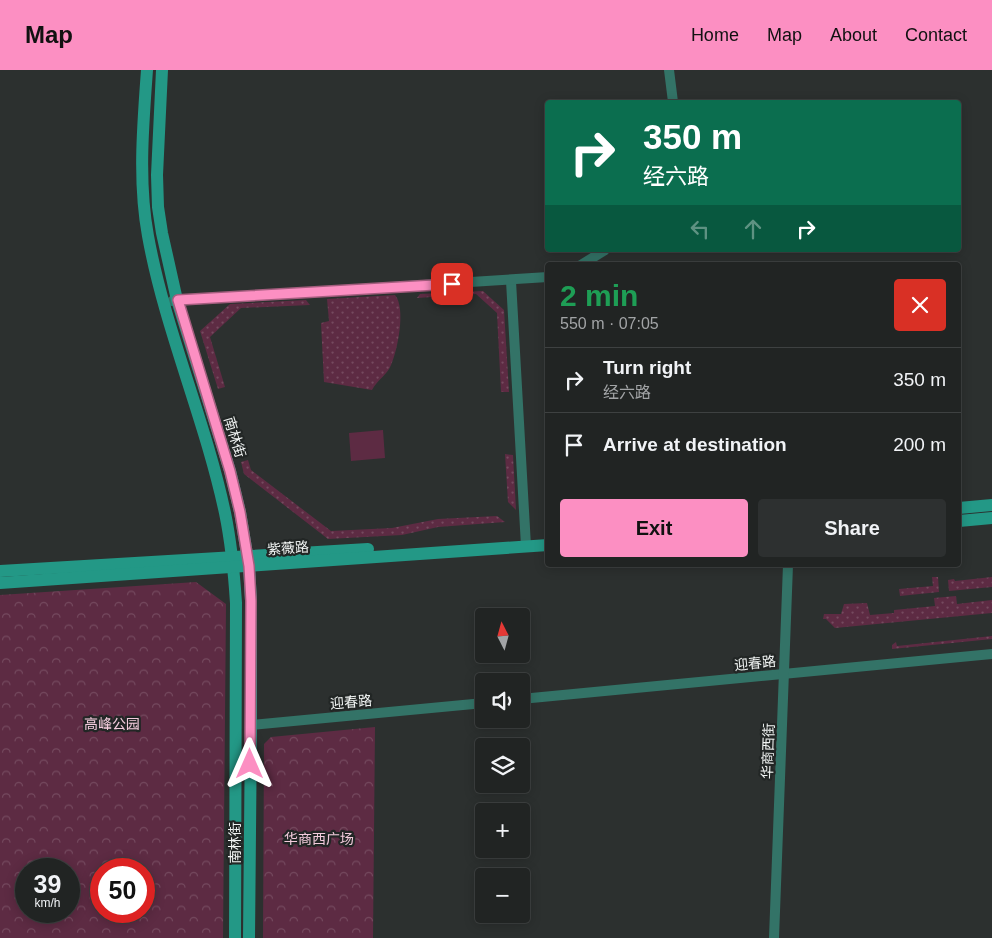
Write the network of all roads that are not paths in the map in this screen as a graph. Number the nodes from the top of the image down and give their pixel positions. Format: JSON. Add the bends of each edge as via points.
{"nodes":[{"id":1,"x":147,"y":70,"type":"edge"},
{"id":2,"x":162,"y":70,"type":"edge"},
{"id":3,"x":669,"y":70,"type":"edge"},
{"id":4,"x":673,"y":100,"type":"edge"},
{"id":5,"x":602,"y":252,"type":"edge"},
{"id":6,"x":586,"y":262,"type":"edge"},
{"id":7,"x":545,"y":277,"type":"edge"},
{"id":8,"x":511,"y":281,"type":"junction"},
{"id":9,"x":178,"y":300,"type":"junction"},
{"id":10,"x":163,"y":304,"type":"junction"},
{"id":11,"x":992,"y":505,"type":"edge"},
{"id":12,"x":961,"y":508,"type":"edge"},
{"id":13,"x":992,"y":518,"type":"edge"},
{"id":14,"x":961,"y":521,"type":"edge"},
{"id":15,"x":545,"y":539,"type":"edge"},
{"id":16,"x":526,"y":543,"type":"junction"},
{"id":17,"x":545,"y":545,"type":"edge"},
{"id":18,"x":248,"y":561,"type":"junction"},
{"id":19,"x":233,"y":562,"type":"junction"},
{"id":20,"x":788,"y":567,"type":"edge"},
{"id":21,"x":0,"y":571,"type":"edge"},
{"id":22,"x":0,"y":582,"type":"edge"},
{"id":23,"x":992,"y":654,"type":"edge"},
{"id":24,"x":784,"y":674,"type":"junction"},
{"id":25,"x":530,"y":698,"type":"edge"},
{"id":26,"x":475,"y":704,"type":"edge"},
{"id":27,"x":251,"y":725,"type":"junction"},
{"id":28,"x":235,"y":938,"type":"edge"},
{"id":29,"x":249,"y":938,"type":"edge"},
{"id":30,"x":774,"y":938,"type":"edge"}],
"edges":[{"from":1,"to":10,"type":"main road","name":"南林街","via":[[142,176],[144,208]]},
{"from":2,"to":9,"type":"main road","name":"南林街","via":[[158,207]]},
{"from":3,"to":4,"type":"street"},
{"from":5,"to":6,"type":"street"},
{"from":7,"to":8,"type":"street"},
{"from":8,"to":9,"type":"street"},
{"from":8,"to":16,"type":"street"},
{"from":9,"to":10,"type":"street"},
{"from":9,"to":18,"type":"main road","name":"南林街","via":[[230,471]]},
{"from":10,"to":19,"type":"main road","name":"南林街","via":[[215,472]]},
{"from":11,"to":12,"type":"main road"},
{"from":13,"to":14,"type":"main road"},
{"from":15,"to":16,"type":"main road","name":"紫薇路"},
{"from":16,"to":17,"type":"main road","name":"紫薇路"},
{"from":16,"to":18,"type":"main road","name":"紫薇路"},
{"from":18,"to":19,"type":"main road","name":"紫薇路"},
{"from":18,"to":27,"type":"main road","name":"南林街"},
{"from":19,"to":21,"type":"main road","name":"紫薇路"},
{"from":19,"to":22,"type":"main road","name":"紫薇路"},
{"from":19,"to":28,"type":"main road","name":"南林街","via":[[236,603]]},
{"from":20,"to":24,"type":"street","name":"华商西街"},
{"from":23,"to":24,"type":"street","name":"迎春路"},
{"from":24,"to":25,"type":"street","name":"迎春路"},
{"from":24,"to":30,"type":"street","name":"华商西街"},
{"from":26,"to":27,"type":"street","name":"迎春路"},
{"from":27,"to":29,"type":"main road","name":"南林街"}]}
